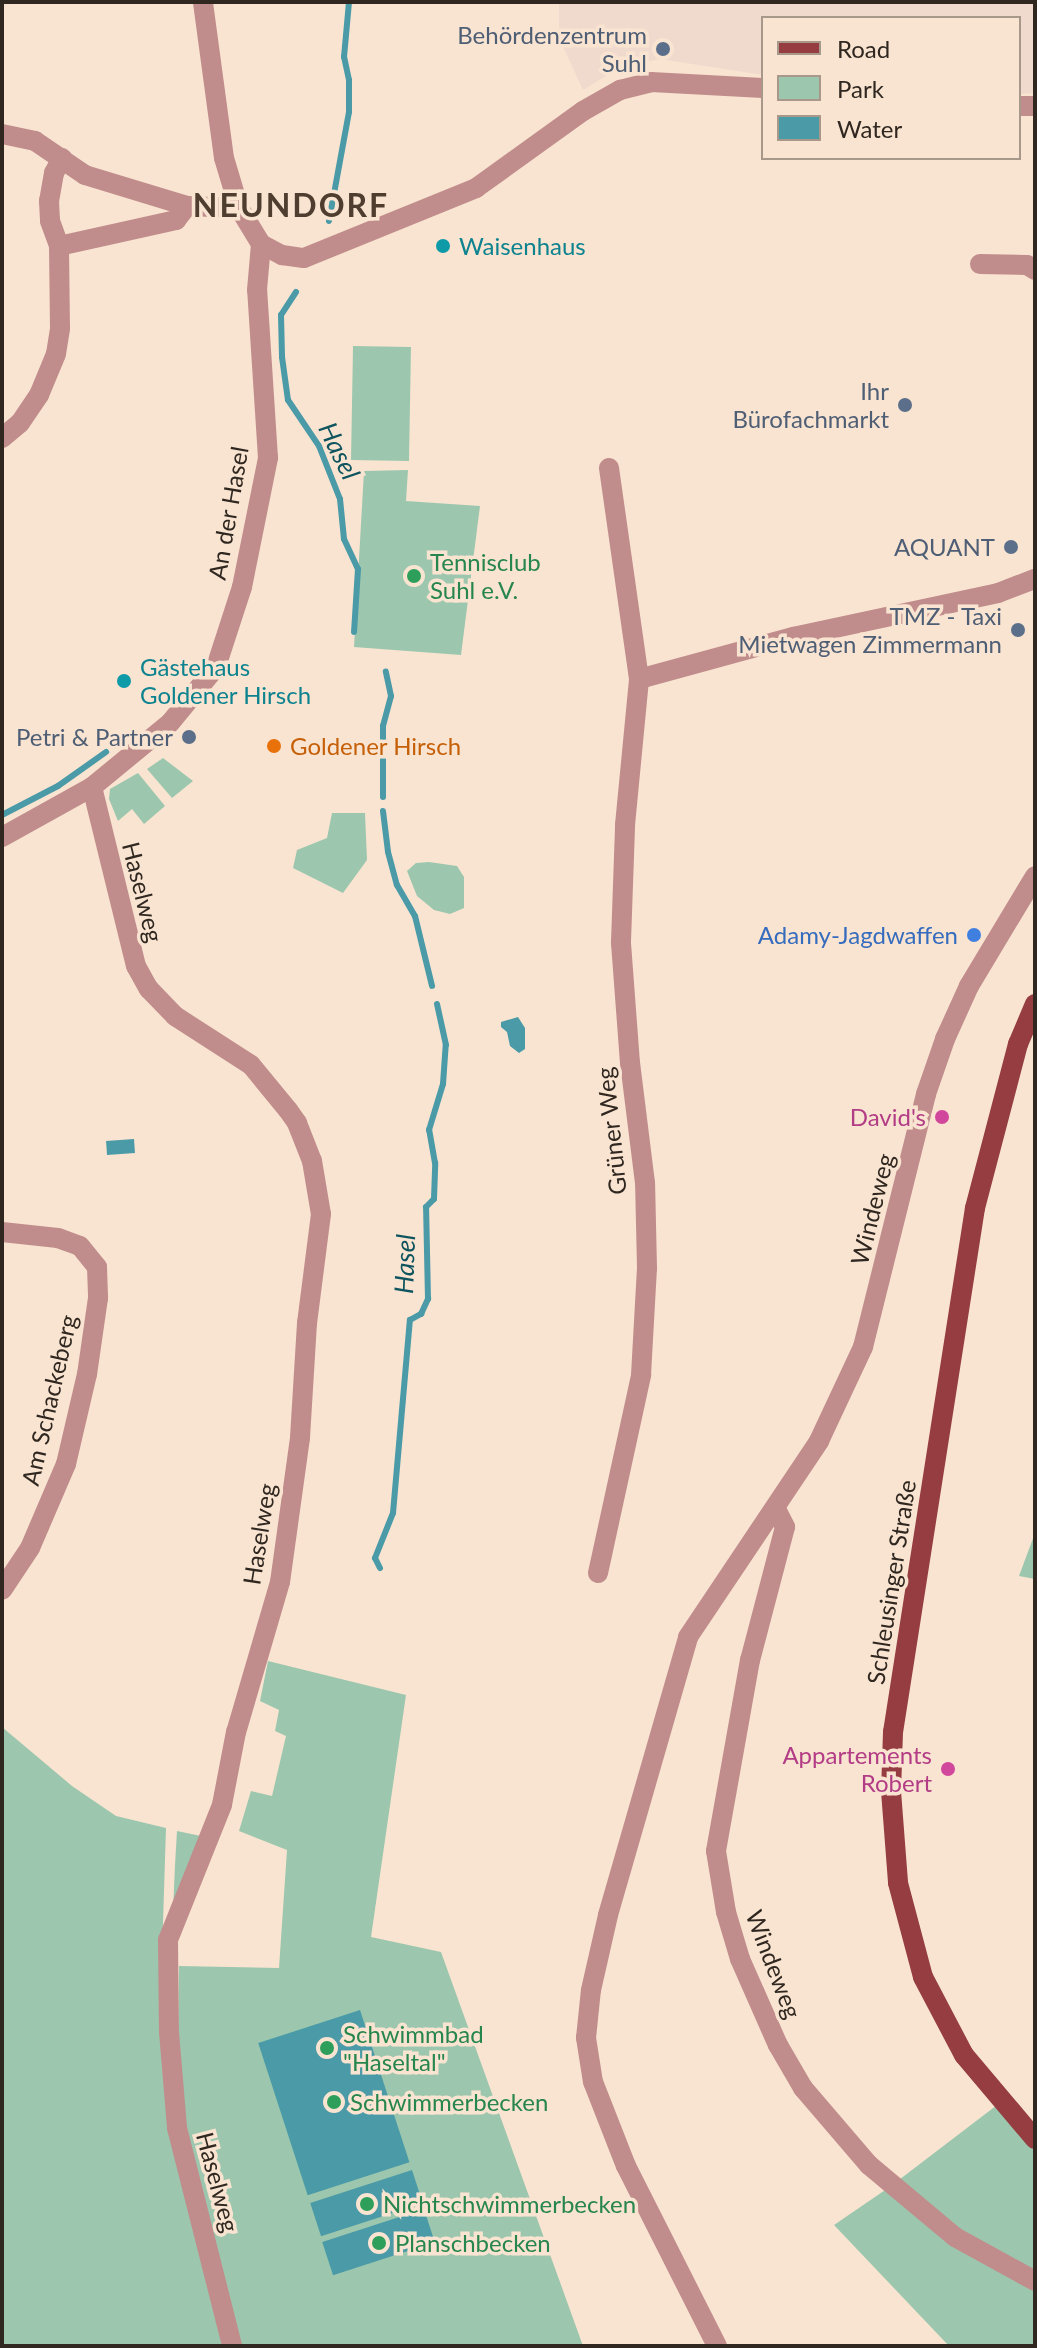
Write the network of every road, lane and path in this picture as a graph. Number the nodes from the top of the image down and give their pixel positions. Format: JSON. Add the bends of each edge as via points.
{"nodes":[{"id":1,"x":203,"y":2,"type":"edge"},
{"id":2,"x":761,"y":88,"type":"edge"},
{"id":3,"x":2,"y":134,"type":"edge"},
{"id":4,"x":62,"y":158,"type":"junction"},
{"id":5,"x":187,"y":206,"type":"junction"},
{"id":6,"x":239,"y":208,"type":"junction"},
{"id":7,"x":261,"y":244,"type":"junction"},
{"id":8,"x":59,"y":246,"type":"junction"},
{"id":9,"x":980,"y":264,"type":"dead end"},
{"id":10,"x":1035,"y":270,"type":"edge"},
{"id":11,"x":2,"y":438,"type":"edge"},
{"id":12,"x":609,"y":468,"type":"dead end"},
{"id":13,"x":1035,"y":579,"type":"edge"},
{"id":14,"x":639,"y":679,"type":"junction"},
{"id":15,"x":92,"y":787,"type":"junction"},
{"id":16,"x":2,"y":837,"type":"edge"},
{"id":17,"x":1035,"y":876,"type":"edge"},
{"id":18,"x":1035,"y":1004,"type":"edge"},
{"id":19,"x":2,"y":1232,"type":"edge"},
{"id":20,"x":776,"y":1509,"type":"junction"},
{"id":21,"x":598,"y":1573,"type":"dead end"},
{"id":22,"x":2,"y":1590,"type":"edge"},
{"id":23,"x":1035,"y":2139,"type":"edge"},
{"id":24,"x":1035,"y":2281,"type":"edge"},
{"id":25,"x":232,"y":2346,"type":"edge"},
{"id":26,"x":717,"y":2346,"type":"edge"}],
"edges":[{"from":1,"to":6,"type":"street","via":[[224,158]]},
{"from":2,"to":7,"type":"street","via":[[651,82],[620,90],[476,188],[304,258]]},
{"from":3,"to":4,"type":"street","via":[[35,141]]},
{"from":4,"to":5,"type":"street","via":[[85,175]]},
{"from":4,"to":8,"type":"street","via":[[49,201]]},
{"from":5,"to":6,"type":"street"},
{"from":5,"to":8,"type":"street","via":[[176,220]]},
{"from":6,"to":7,"type":"street"},
{"from":7,"to":15,"type":"street","name":"An der Hasel","via":[[257,290],[268,458],[225,650],[170,723]]},
{"from":8,"to":11,"type":"street","via":[[56,354],[39,395]]},
{"from":9,"to":10,"type":"street","via":[[1027,265]]},
{"from":12,"to":14,"type":"street","name":"Grüner Weg"},
{"from":13,"to":14,"type":"street","via":[[998,593],[793,637]]},
{"from":14,"to":21,"type":"street","name":"Grüner Weg","via":[[621,942],[645,1183],[647,1268],[641,1375]]},
{"from":15,"to":16,"type":"street","name":"An der Hasel"},
{"from":15,"to":25,"type":"street","name":"Haselweg","via":[[136,966],[175,1016],[251,1065],[288,1110],[312,1161],[321,1214],[280,1582],[236,1732],[229,1782],[168,1940],[177,2128]]},
{"from":17,"to":20,"type":"street","name":"Windeweg","via":[[969,986],[945,1039],[926,1094],[863,1347],[819,1441]]},
{"from":18,"to":23,"type":"main road","name":"Schleusinger Straße","via":[[1018,1044],[975,1208],[893,1732],[891,1791],[898,1883],[923,1977],[964,2055]]},
{"from":19,"to":22,"type":"street","name":"Am Schackeberg","via":[[80,1246],[97,1267],[98,1298],[66,1464],[30,1548]]},
{"from":20,"to":24,"type":"street","name":"Windeweg","via":[[785,1527],[750,1660],[716,1851],[740,1959],[803,2088],[869,2165],[955,2237]]},
{"from":20,"to":26,"type":"street","name":"Windeweg","via":[[688,1637],[608,1915],[586,2038],[593,2082],[626,2166]]}]}
